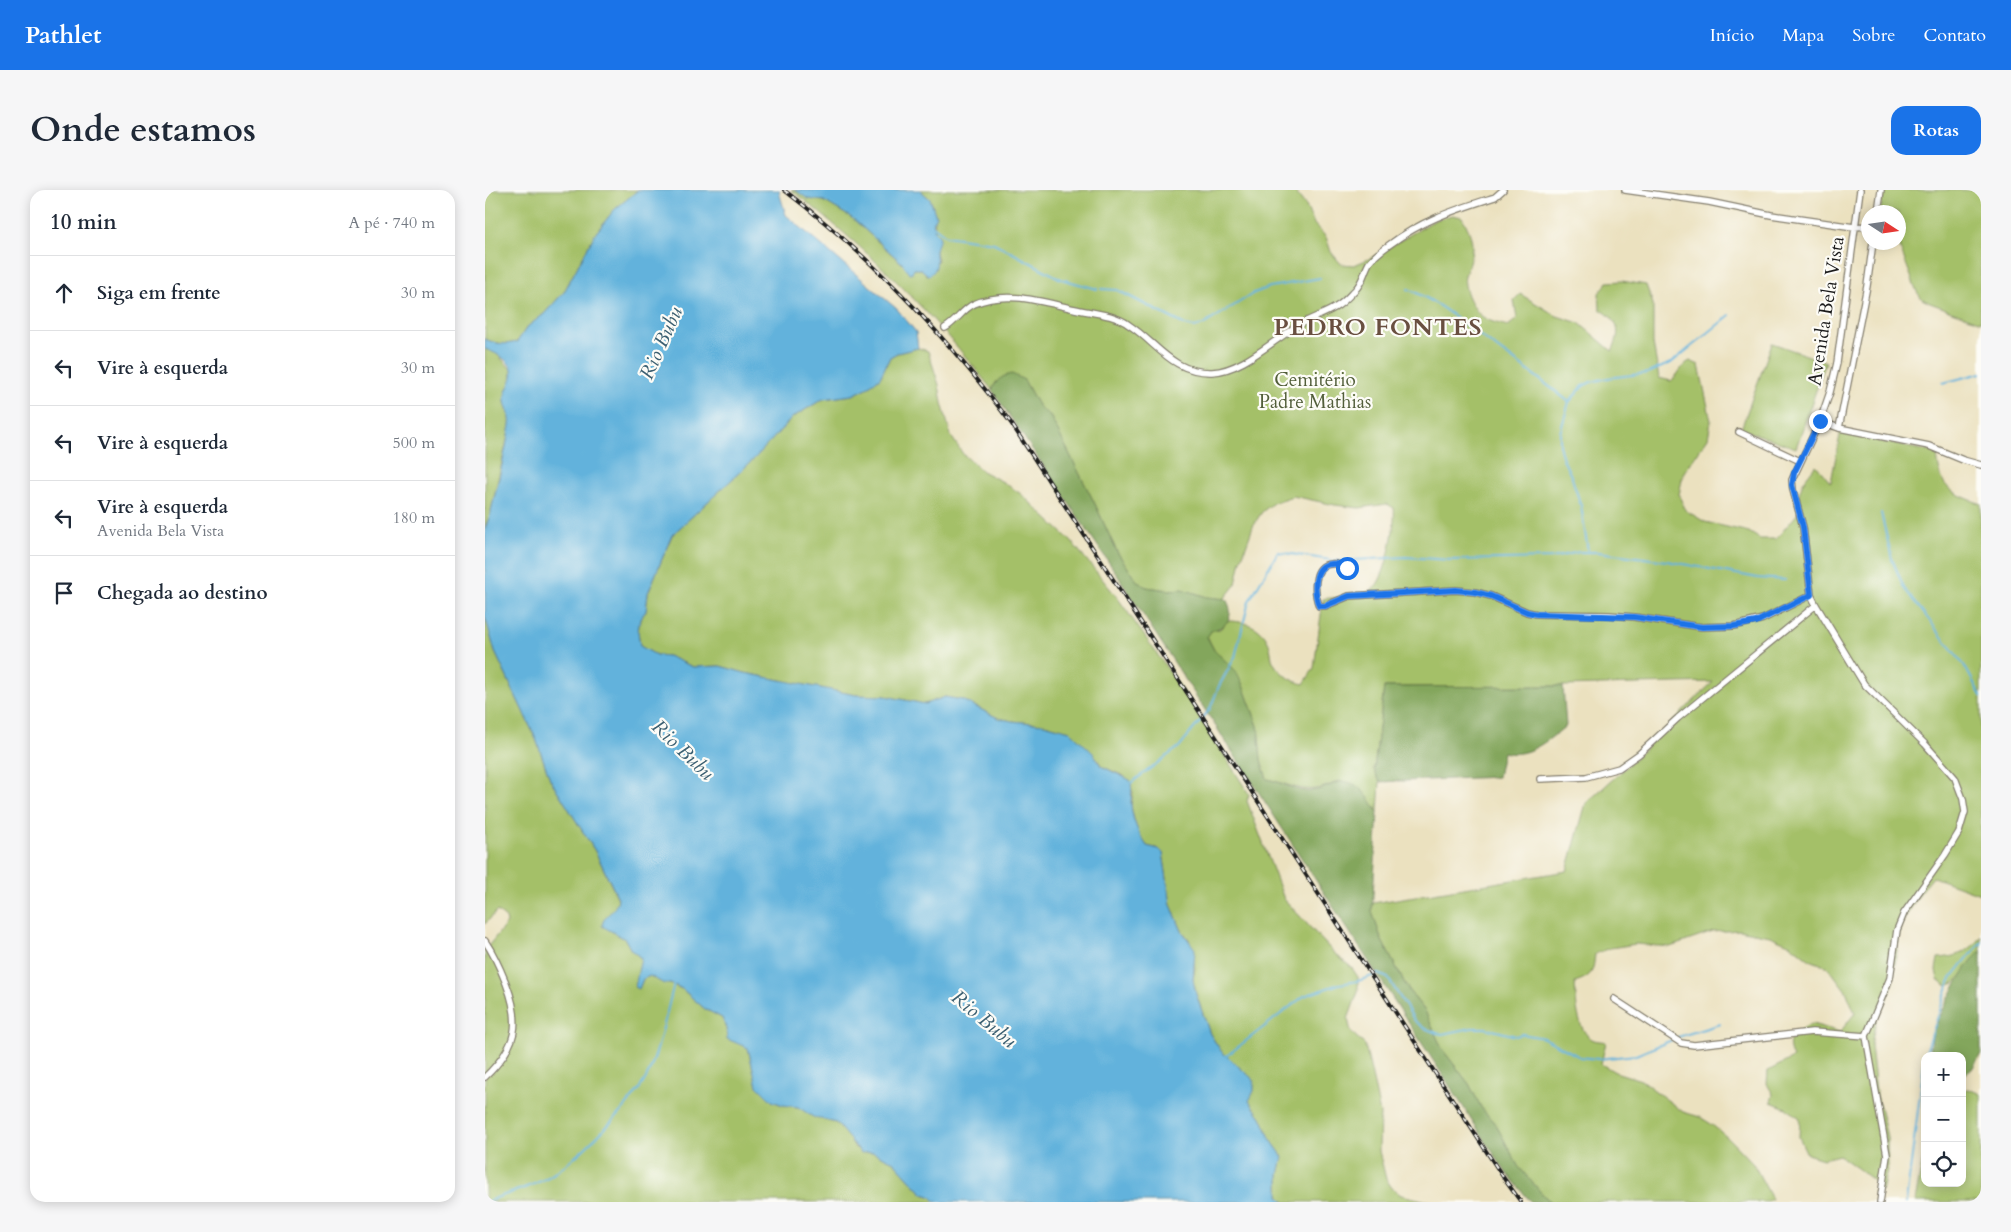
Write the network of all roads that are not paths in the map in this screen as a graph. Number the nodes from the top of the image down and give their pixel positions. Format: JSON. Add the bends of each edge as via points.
{"nodes":[{"id":1,"x":1503,"y":190,"type":"edge"},
{"id":2,"x":1625,"y":190,"type":"edge"},
{"id":3,"x":1860,"y":190,"type":"edge"},
{"id":4,"x":1881,"y":190,"type":"edge"},
{"id":5,"x":1879,"y":205,"type":"edge"},
{"id":6,"x":1854,"y":226,"type":"junction"},
{"id":7,"x":1861,"y":226,"type":"edge"},
{"id":8,"x":1872,"y":250,"type":"edge"},
{"id":9,"x":945,"y":328,"type":"dead end"},
{"id":10,"x":1820,"y":421,"type":"junction"},
{"id":11,"x":1839,"y":428,"type":"junction"},
{"id":12,"x":1739,"y":432,"type":"dead end"},
{"id":13,"x":1799,"y":461,"type":"junction"},
{"id":14,"x":1981,"y":466,"type":"edge"},
{"id":15,"x":1347,"y":568,"type":"dead end"},
{"id":16,"x":1811,"y":595,"type":"junction"},
{"id":17,"x":1816,"y":605,"type":"junction"},
{"id":18,"x":1541,"y":779,"type":"dead end"},
{"id":19,"x":485,"y":941,"type":"edge"},
{"id":20,"x":1614,"y":999,"type":"dead end"},
{"id":21,"x":1866,"y":1036,"type":"junction"},
{"id":22,"x":485,"y":1077,"type":"edge"},
{"id":23,"x":1880,"y":1202,"type":"edge"}],
"edges":[{"from":1,"to":9,"type":"street","via":[[1495,197],[1421,225],[1373,259],[1359,286],[1339,306],[1301,324],[1244,362],[1218,371],[1196,370],[1173,362],[1129,325],[1118,320],[1037,300],[1014,298],[976,303]]},
{"from":2,"to":6,"type":"street"},
{"from":3,"to":6,"type":"street","name":"Avenida Bela Vista"},
{"from":4,"to":5,"type":"street"},
{"from":6,"to":7,"type":"street"},
{"from":6,"to":10,"type":"street","name":"Avenida Bela Vista","via":[[1837,363]]},
{"from":8,"to":11,"type":"street","name":"Avenida Bela Vista"},
{"from":10,"to":11,"type":"street"},
{"from":10,"to":13,"type":"street","name":"Avenida Bela Vista"},
{"from":11,"to":14,"type":"street","via":[[1929,446]]},
{"from":12,"to":13,"type":"street"},
{"from":13,"to":16,"type":"street","name":"Avenida Bela Vista","via":[[1792,485],[1803,527]]},
{"from":15,"to":16,"type":"street","via":[[1332,564],[1319,571],[1315,587],[1319,606],[1349,596],[1456,590],[1491,596],[1537,614],[1634,617],[1702,627],[1756,622]]},
{"from":16,"to":17,"type":"street","name":"Avenida Bela Vista"},
{"from":17,"to":18,"type":"street","via":[[1619,768],[1586,778]]},
{"from":17,"to":21,"type":"street","name":"Avenida Bela Vista","via":[[1864,684],[1955,778],[1965,812],[1959,832],[1904,913],[1893,951],[1890,978]]},
{"from":19,"to":22,"type":"street","via":[[499,964],[516,1015],[515,1033],[506,1053]]},
{"from":20,"to":21,"type":"street","via":[[1681,1043],[1694,1045],[1812,1032]]},
{"from":21,"to":23,"type":"street","via":[[1887,1155]]}]}
